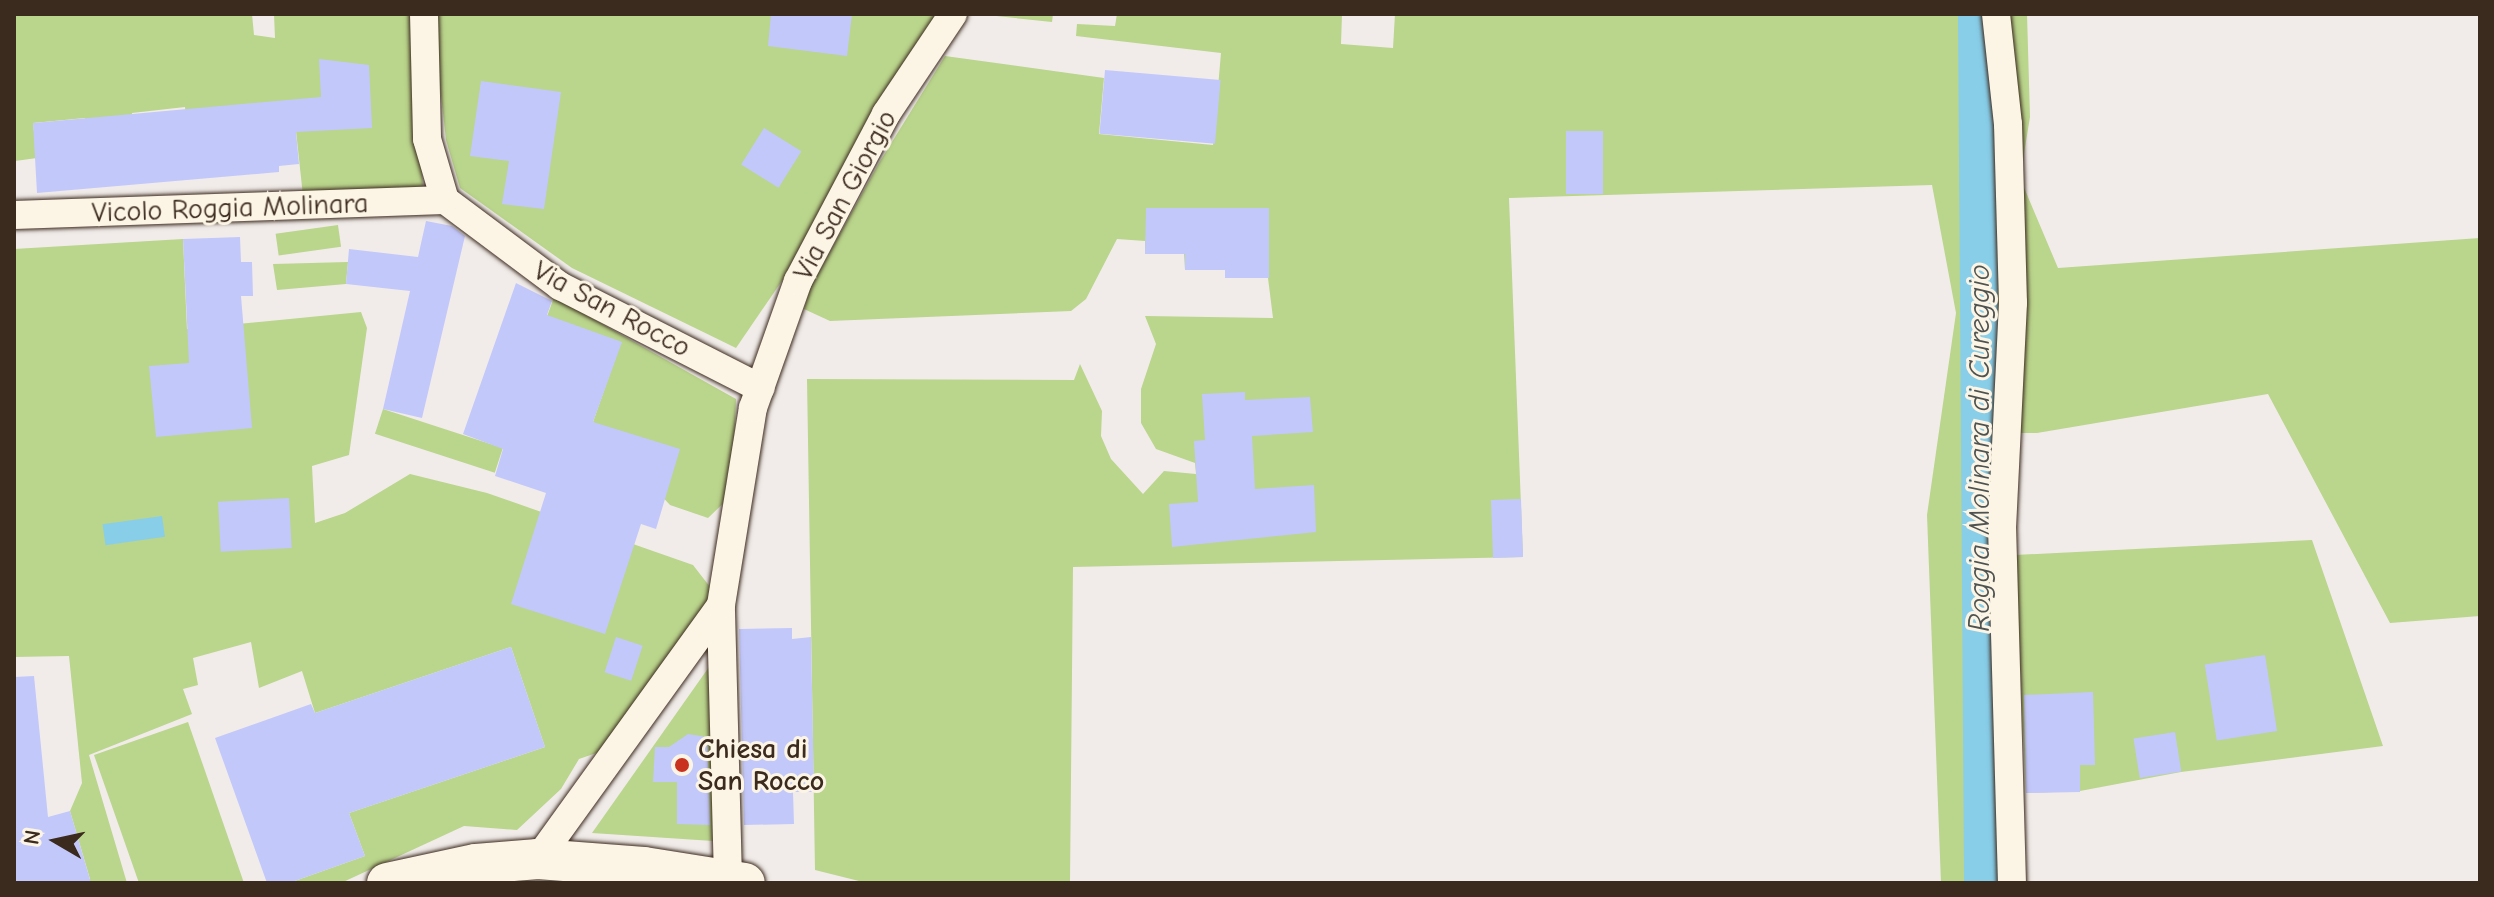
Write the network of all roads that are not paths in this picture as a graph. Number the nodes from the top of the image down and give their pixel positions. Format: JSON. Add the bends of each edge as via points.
{"nodes":[{"id":1,"x":424,"y":14,"type":"edge"},
{"id":2,"x":953,"y":14,"type":"edge"},
{"id":3,"x":1996,"y":14,"type":"edge"},
{"id":4,"x":445,"y":200,"type":"junction"},
{"id":5,"x":14,"y":215,"type":"edge"},
{"id":6,"x":760,"y":388,"type":"junction"},
{"id":7,"x":721,"y":605,"type":"junction"},
{"id":8,"x":538,"y":859,"type":"junction"},
{"id":9,"x":719,"y":880,"type":"edge"},
{"id":10,"x":387,"y":883,"type":"edge"},
{"id":11,"x":2012,"y":883,"type":"edge"}],
"edges":[{"from":1,"to":4,"type":"street","via":[[427,139]]},
{"from":2,"to":6,"type":"street","name":"Via San Giorgio","via":[[886,114],[805,267]]},
{"from":3,"to":11,"type":"street","via":[[2008,124],[2013,303],[2002,526]]},
{"from":4,"to":5,"type":"street","name":"Vicolo Roggia Molinara"},
{"from":4,"to":6,"type":"street","name":"Via San Rocco","via":[[560,286]]},
{"from":6,"to":7,"type":"street"},
{"from":7,"to":8,"type":"street"},
{"from":7,"to":9,"type":"street"},
{"from":8,"to":9,"type":"main road"},
{"from":8,"to":10,"type":"main road","via":[[476,864]]}]}
